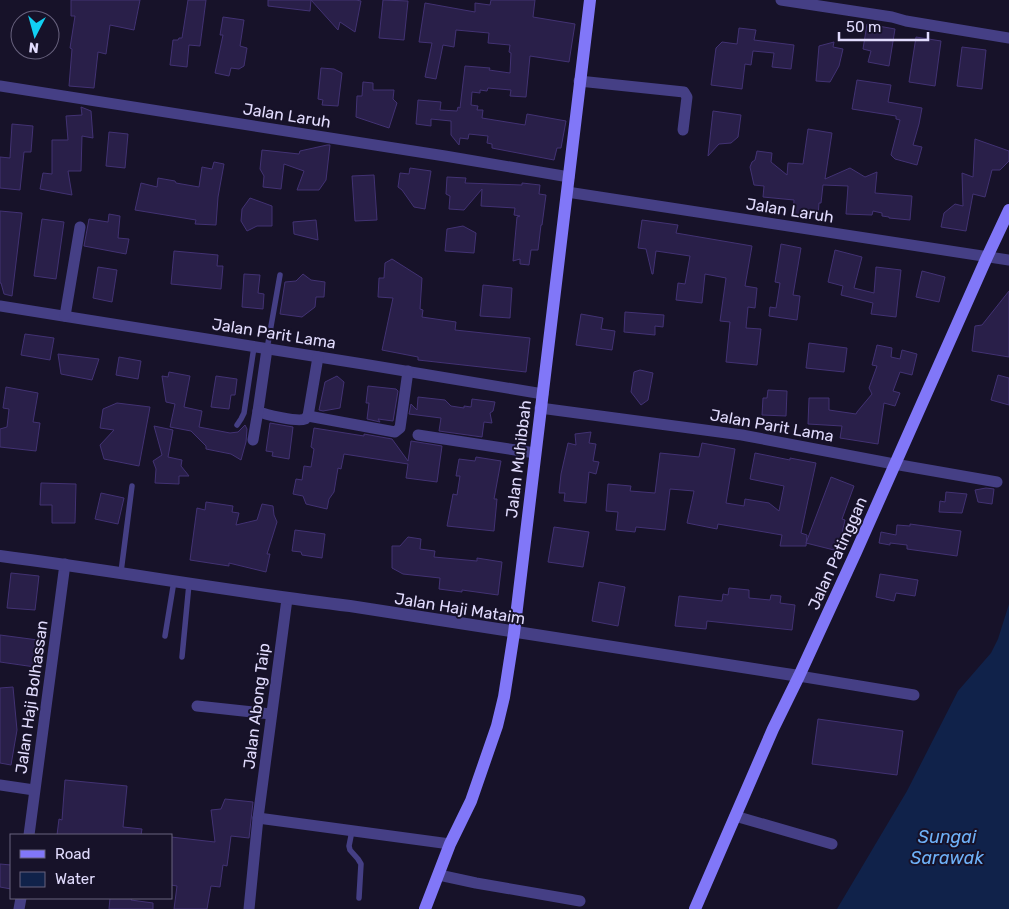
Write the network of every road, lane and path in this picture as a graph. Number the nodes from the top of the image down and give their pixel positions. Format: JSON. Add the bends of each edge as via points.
{"nodes":[{"id":1,"x":590,"y":0,"type":"edge"},
{"id":2,"x":781,"y":0,"type":"edge"},
{"id":3,"x":1009,"y":38,"type":"edge"},
{"id":4,"x":579,"y":81,"type":"junction"},
{"id":5,"x":0,"y":86,"type":"edge"},
{"id":6,"x":683,"y":130,"type":"dead end"},
{"id":7,"x":568,"y":177,"type":"junction"},
{"id":8,"x":567,"y":192,"type":"junction"},
{"id":9,"x":1009,"y":210,"type":"edge"},
{"id":10,"x":80,"y":227,"type":"dead end"},
{"id":11,"x":987,"y":257,"type":"junction"},
{"id":12,"x":1009,"y":260,"type":"edge"},
{"id":13,"x":280,"y":275,"type":"dead end"},
{"id":14,"x":0,"y":306,"type":"edge"},
{"id":15,"x":65,"y":316,"type":"junction"},
{"id":16,"x":254,"y":347,"type":"junction"},
{"id":17,"x":268,"y":349,"type":"junction"},
{"id":18,"x":318,"y":357,"type":"junction"},
{"id":19,"x":408,"y":371,"type":"junction"},
{"id":20,"x":543,"y":394,"type":"junction"},
{"id":21,"x":540,"y":408,"type":"junction"},
{"id":22,"x":258,"y":412,"type":"junction"},
{"id":23,"x":308,"y":416,"type":"junction"},
{"id":24,"x":237,"y":425,"type":"dead end"},
{"id":25,"x":418,"y":435,"type":"dead end"},
{"id":26,"x":253,"y":440,"type":"dead end"},
{"id":27,"x":535,"y":453,"type":"junction"},
{"id":28,"x":894,"y":464,"type":"junction"},
{"id":29,"x":997,"y":482,"type":"dead end"},
{"id":30,"x":132,"y":486,"type":"dead end"},
{"id":31,"x":0,"y":556,"type":"edge"},
{"id":32,"x":66,"y":564,"type":"junction"},
{"id":33,"x":121,"y":572,"type":"junction"},
{"id":34,"x":174,"y":581,"type":"junction"},
{"id":35,"x":189,"y":584,"type":"junction"},
{"id":36,"x":287,"y":599,"type":"junction"},
{"id":37,"x":514,"y":633,"type":"junction"},
{"id":38,"x":165,"y":636,"type":"dead end"},
{"id":39,"x":182,"y":657,"type":"dead end"},
{"id":40,"x":799,"y":676,"type":"junction"},
{"id":41,"x":914,"y":695,"type":"dead end"},
{"id":42,"x":197,"y":706,"type":"dead end"},
{"id":43,"x":271,"y":714,"type":"junction"},
{"id":44,"x":0,"y":785,"type":"edge"},
{"id":45,"x":34,"y":790,"type":"junction"},
{"id":46,"x":735,"y":816,"type":"junction"},
{"id":47,"x":258,"y":818,"type":"junction"},
{"id":48,"x":352,"y":831,"type":"junction"},
{"id":49,"x":29,"y":834,"type":"edge"},
{"id":50,"x":450,"y":844,"type":"junction"},
{"id":51,"x":832,"y":844,"type":"dead end"},
{"id":52,"x":439,"y":875,"type":"junction"},
{"id":53,"x":359,"y":898,"type":"dead end"},
{"id":54,"x":580,"y":902,"type":"dead end"},
{"id":55,"x":250,"y":909,"type":"edge"},
{"id":56,"x":426,"y":909,"type":"edge"},
{"id":57,"x":695,"y":909,"type":"edge"}],
"edges":[{"from":1,"to":4,"type":"main road","name":"Jalan Muhibbah"},
{"from":2,"to":3,"type":"street"},
{"from":4,"to":6,"type":"street","via":[[684,92],[687,96]]},
{"from":4,"to":7,"type":"main road","name":"Jalan Muhibbah"},
{"from":5,"to":7,"type":"street","name":"Jalan Laruh"},
{"from":7,"to":8,"type":"main road","name":"Jalan Muhibbah"},
{"from":8,"to":11,"type":"street","name":"Jalan Laruh"},
{"from":8,"to":20,"type":"main road","name":"Jalan Muhibbah"},
{"from":9,"to":11,"type":"main road","name":"Jalan Patinggan"},
{"from":10,"to":15,"type":"street"},
{"from":11,"to":12,"type":"street","name":"Jalan Laruh"},
{"from":11,"to":28,"type":"main road","name":"Jalan Patinggan"},
{"from":13,"to":17,"type":"lane"},
{"from":14,"to":15,"type":"street","name":"Jalan Parit Lama"},
{"from":15,"to":16,"type":"street","name":"Jalan Parit Lama"},
{"from":16,"to":17,"type":"street","name":"Jalan Parit Lama"},
{"from":16,"to":24,"type":"lane","via":[[244,413]]},
{"from":17,"to":18,"type":"street","name":"Jalan Parit Lama"},
{"from":17,"to":22,"type":"street"},
{"from":18,"to":19,"type":"street","name":"Jalan Parit Lama"},
{"from":18,"to":23,"type":"street"},
{"from":19,"to":20,"type":"street","name":"Jalan Parit Lama"},
{"from":19,"to":23,"type":"street","via":[[400,428],[395,432]]},
{"from":20,"to":21,"type":"main road","name":"Jalan Muhibbah"},
{"from":21,"to":27,"type":"main road","name":"Jalan Muhibbah"},
{"from":21,"to":28,"type":"street","name":"Jalan Parit Lama","via":[[742,435]]},
{"from":22,"to":23,"type":"street","via":[[299,420]]},
{"from":22,"to":26,"type":"street"},
{"from":25,"to":27,"type":"street"},
{"from":27,"to":37,"type":"main road","name":"Jalan Muhibbah"},
{"from":28,"to":29,"type":"street","name":"Jalan Parit Lama"},
{"from":28,"to":40,"type":"main road","name":"Jalan Patinggan"},
{"from":30,"to":33,"type":"lane"},
{"from":31,"to":32,"type":"street","name":"Jalan Haji Mataim"},
{"from":32,"to":33,"type":"street","name":"Jalan Haji Mataim"},
{"from":32,"to":45,"type":"street","name":"Jalan Haji Bolhassan"},
{"from":33,"to":34,"type":"street","name":"Jalan Haji Mataim"},
{"from":34,"to":35,"type":"street","name":"Jalan Haji Mataim"},
{"from":34,"to":38,"type":"lane"},
{"from":35,"to":36,"type":"street","name":"Jalan Haji Mataim"},
{"from":35,"to":39,"type":"lane"},
{"from":36,"to":37,"type":"street","name":"Jalan Haji Mataim"},
{"from":36,"to":43,"type":"street","name":"Jalan Abong Taip"},
{"from":37,"to":40,"type":"street","name":"Jalan Haji Mataim"},
{"from":37,"to":50,"type":"main road","name":"Jalan Muhibbah","via":[[497,726],[471,801]]},
{"from":40,"to":41,"type":"street","name":"Jalan Haji Mataim"},
{"from":40,"to":46,"type":"main road","name":"Jalan Patinggan"},
{"from":42,"to":43,"type":"street"},
{"from":43,"to":47,"type":"street","name":"Jalan Abong Taip"},
{"from":44,"to":45,"type":"street"},
{"from":45,"to":49,"type":"street","name":"Jalan Haji Bolhassan"},
{"from":46,"to":51,"type":"street"},
{"from":46,"to":57,"type":"main road","name":"Jalan Patinggan"},
{"from":47,"to":48,"type":"street"},
{"from":47,"to":55,"type":"street","name":"Jalan Abong Taip"},
{"from":48,"to":50,"type":"street"},
{"from":48,"to":53,"type":"lane","via":[[350,850],[361,864]]},
{"from":50,"to":52,"type":"main road","name":"Jalan Muhibbah"},
{"from":52,"to":54,"type":"street"},
{"from":52,"to":56,"type":"main road","name":"Jalan Muhibbah"}]}
